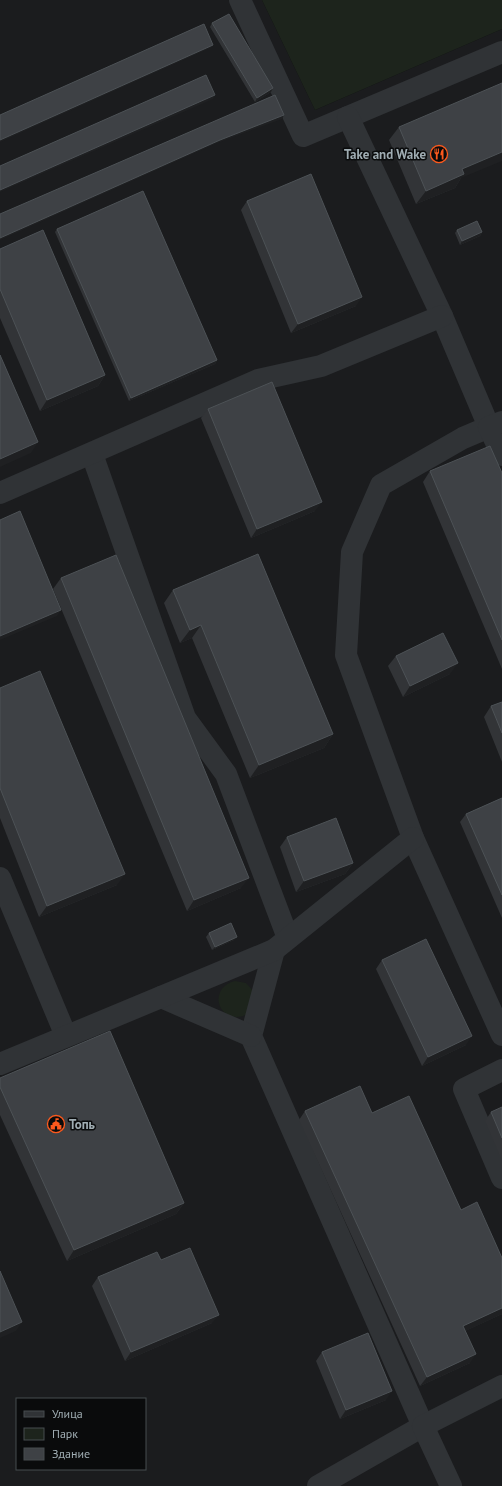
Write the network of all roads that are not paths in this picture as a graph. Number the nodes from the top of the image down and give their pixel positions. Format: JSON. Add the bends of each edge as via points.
{"nodes":[{"id":1,"x":240,"y":0,"type":"edge"},
{"id":2,"x":502,"y":52,"type":"edge"},
{"id":3,"x":348,"y":117,"type":"junction"},
{"id":4,"x":442,"y":316,"type":"junction"},
{"id":5,"x":496,"y":424,"type":"edge"},
{"id":6,"x":92,"y":454,"type":"junction"},
{"id":7,"x":502,"y":455,"type":"edge"},
{"id":8,"x":0,"y":493,"type":"edge"},
{"id":9,"x":413,"y":838,"type":"junction"},
{"id":10,"x":0,"y":878,"type":"edge"},
{"id":11,"x":281,"y":944,"type":"junction"},
{"id":12,"x":161,"y":997,"type":"junction"},
{"id":13,"x":502,"y":1035,"type":"edge"},
{"id":14,"x":66,"y":1036,"type":"junction"},
{"id":15,"x":251,"y":1036,"type":"junction"},
{"id":16,"x":0,"y":1064,"type":"edge"},
{"id":17,"x":502,"y":1070,"type":"edge"},
{"id":18,"x":502,"y":1178,"type":"edge"},
{"id":19,"x":502,"y":1386,"type":"edge"},
{"id":20,"x":424,"y":1426,"type":"junction"},
{"id":21,"x":318,"y":1486,"type":"edge"},
{"id":22,"x":451,"y":1486,"type":"edge"}],
"edges":[{"from":1,"to":3,"type":"lane","via":[[303,136]]},
{"from":2,"to":3,"type":"lane"},
{"from":3,"to":4,"type":"lane"},
{"from":4,"to":5,"type":"lane"},
{"from":4,"to":6,"type":"lane","via":[[322,366],[258,380]]},
{"from":5,"to":7,"type":"lane"},
{"from":5,"to":9,"type":"lane","via":[[462,438],[381,485],[352,552],[346,655]]},
{"from":6,"to":8,"type":"lane"},
{"from":6,"to":11,"type":"lane","via":[[185,718],[226,774]]},
{"from":9,"to":11,"type":"lane"},
{"from":9,"to":13,"type":"lane"},
{"from":10,"to":14,"type":"lane"},
{"from":11,"to":12,"type":"lane"},
{"from":11,"to":15,"type":"lane"},
{"from":12,"to":14,"type":"lane"},
{"from":12,"to":15,"type":"lane"},
{"from":14,"to":16,"type":"lane"},
{"from":15,"to":20,"type":"lane"},
{"from":17,"to":18,"type":"lane","via":[[464,1089]]},
{"from":19,"to":20,"type":"lane"},
{"from":20,"to":21,"type":"lane"},
{"from":20,"to":22,"type":"lane"}]}
